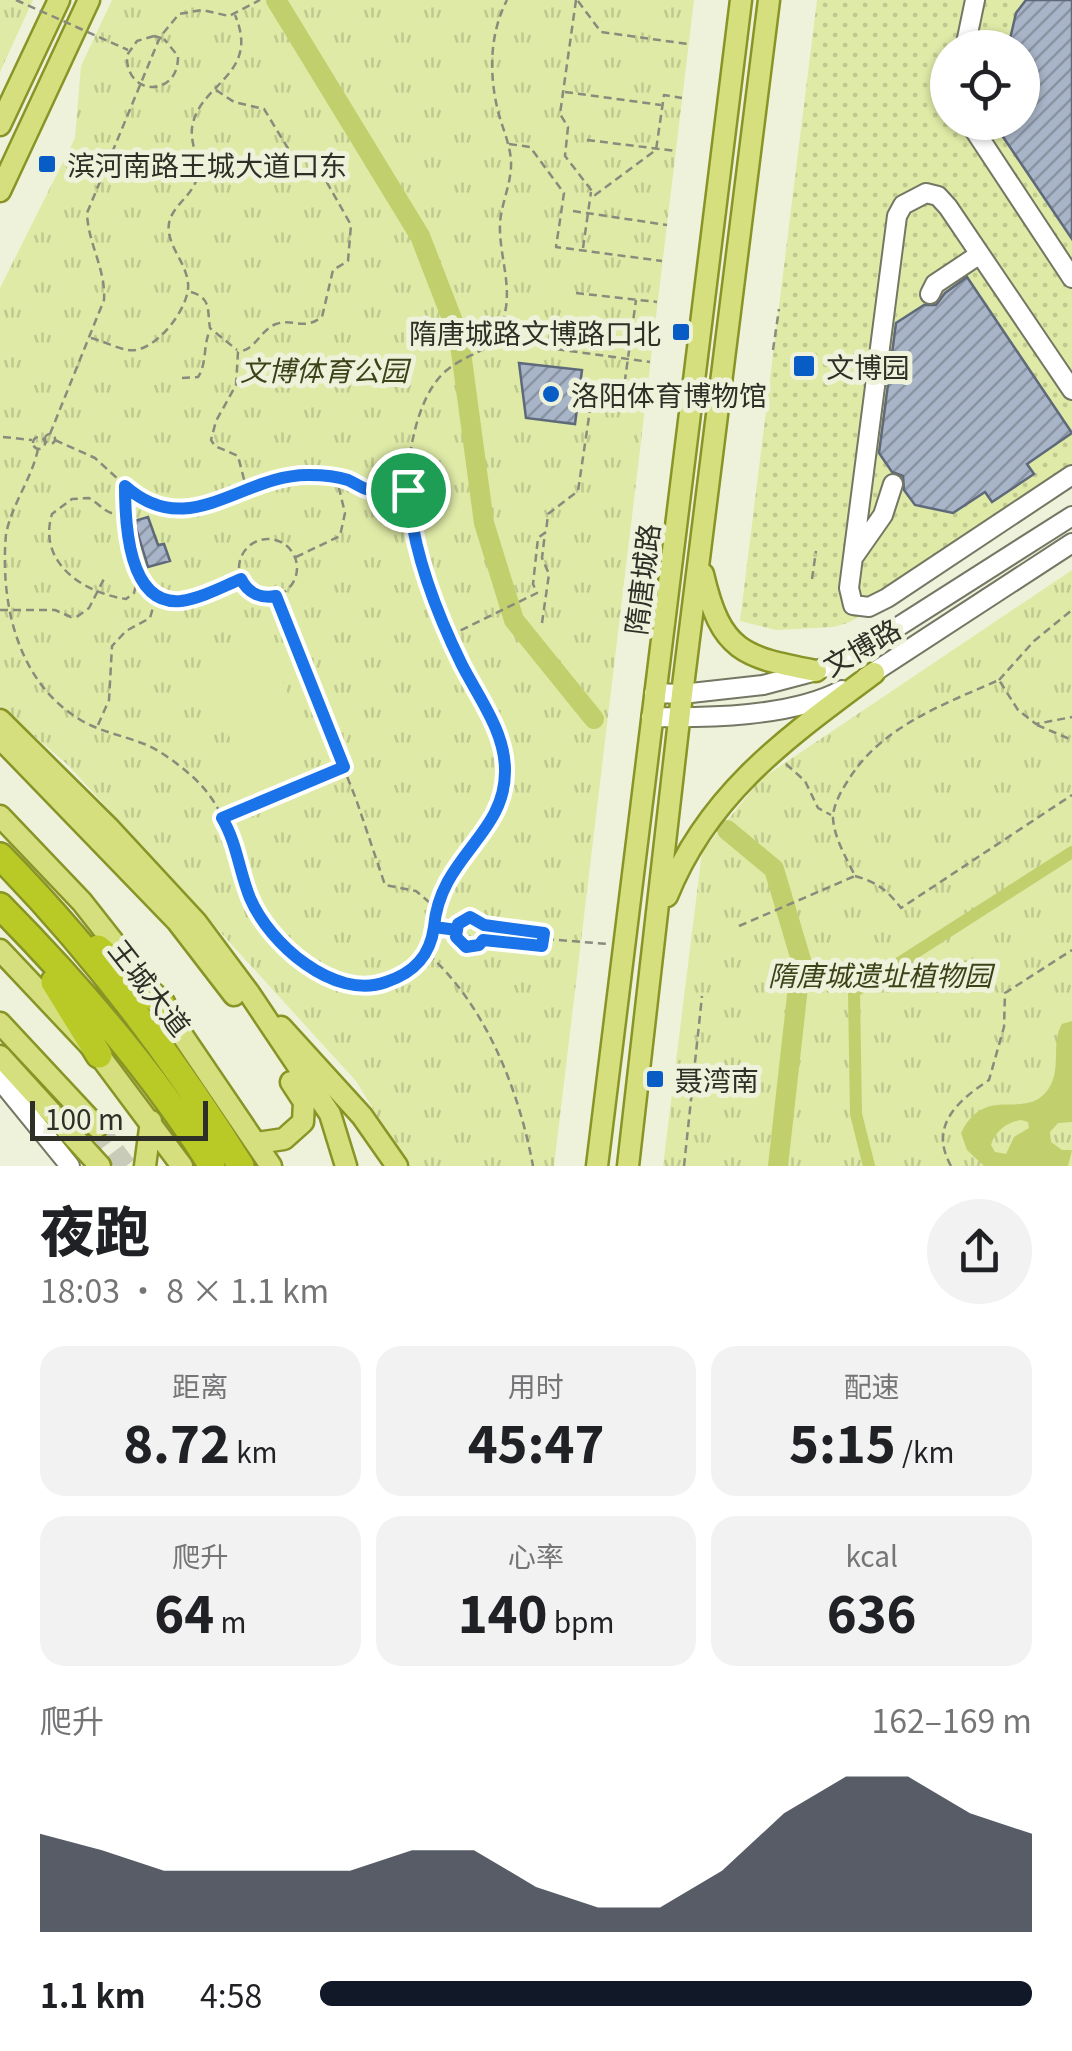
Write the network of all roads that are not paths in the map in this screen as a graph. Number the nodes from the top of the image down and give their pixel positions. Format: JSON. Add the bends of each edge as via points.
{"nodes":[{"id":1,"x":59,"y":0,"type":"edge"},
{"id":2,"x":89,"y":0,"type":"edge"},
{"id":3,"x":741,"y":0,"type":"edge"},
{"id":4,"x":769,"y":0,"type":"edge"},
{"id":5,"x":975,"y":0,"type":"edge"},
{"id":6,"x":969,"y":30,"type":"edge"},
{"id":7,"x":0,"y":125,"type":"edge"},
{"id":8,"x":980,"y":140,"type":"edge"},
{"id":9,"x":0,"y":191,"type":"edge"},
{"id":10,"x":980,"y":254,"type":"junction"},
{"id":11,"x":1072,"y":278,"type":"edge"},
{"id":12,"x":930,"y":294,"type":"dead end"},
{"id":13,"x":1072,"y":390,"type":"edge"},
{"id":14,"x":1072,"y":475,"type":"edge"},
{"id":15,"x":893,"y":484,"type":"dead end"},
{"id":16,"x":1028,"y":504,"type":"junction"},
{"id":17,"x":1072,"y":516,"type":"edge"},
{"id":18,"x":1047,"y":532,"type":"junction"},
{"id":19,"x":1072,"y":543,"type":"edge"},
{"id":20,"x":700,"y":558,"type":"junction"},
{"id":21,"x":852,"y":560,"type":"junction"},
{"id":22,"x":816,"y":671,"type":"junction"},
{"id":23,"x":874,"y":673,"type":"junction"},
{"id":24,"x":654,"y":693,"type":"junction"},
{"id":25,"x":682,"y":694,"type":"junction"},
{"id":26,"x":651,"y":717,"type":"junction"},
{"id":27,"x":680,"y":718,"type":"junction"},
{"id":28,"x":0,"y":720,"type":"edge"},
{"id":29,"x":0,"y":738,"type":"edge"},
{"id":30,"x":0,"y":816,"type":"edge"},
{"id":31,"x":0,"y":856,"type":"edge"},
{"id":32,"x":46,"y":903,"type":"junction"},
{"id":33,"x":0,"y":906,"type":"edge"},
{"id":34,"x":658,"y":922,"type":"junction"},
{"id":35,"x":20,"y":927,"type":"junction"},
{"id":36,"x":0,"y":950,"type":"edge"},
{"id":37,"x":250,"y":992,"type":"junction"},
{"id":38,"x":162,"y":1004,"type":"junction"},
{"id":39,"x":0,"y":1023,"type":"edge"},
{"id":40,"x":0,"y":1056,"type":"edge"},
{"id":41,"x":99,"y":1056,"type":"junction"},
{"id":42,"x":0,"y":1080,"type":"edge"},
{"id":43,"x":151,"y":1121,"type":"junction"},
{"id":44,"x":97,"y":1127,"type":"tunnel mouth"},
{"id":45,"x":256,"y":1142,"type":"junction"},
{"id":46,"x":63,"y":1163,"type":"edge"},
{"id":47,"x":100,"y":1166,"type":"edge"},
{"id":48,"x":146,"y":1166,"type":"edge"},
{"id":49,"x":182,"y":1166,"type":"edge"},
{"id":50,"x":212,"y":1166,"type":"edge"},
{"id":51,"x":242,"y":1166,"type":"edge"},
{"id":52,"x":271,"y":1166,"type":"edge"},
{"id":53,"x":346,"y":1166,"type":"edge"},
{"id":54,"x":397,"y":1166,"type":"edge"},
{"id":55,"x":597,"y":1166,"type":"edge"},
{"id":56,"x":628,"y":1166,"type":"edge"}],
"edges":[{"from":1,"to":7,"type":"main road"},
{"from":2,"to":9,"type":"main road"},
{"from":3,"to":24,"type":"main road","name":"隋唐城路"},
{"from":4,"to":20,"type":"main road","name":"隋唐城路"},
{"from":5,"to":6,"type":"street"},
{"from":8,"to":11,"type":"street"},
{"from":10,"to":12,"type":"street"},
{"from":10,"to":13,"type":"street"},
{"from":10,"to":21,"type":"street","via":[[938,196],[912,198],[897,216]]},
{"from":14,"to":16,"type":"street"},
{"from":15,"to":21,"type":"street","via":[[883,515]]},
{"from":16,"to":18,"type":"street"},
{"from":16,"to":21,"type":"street","via":[[869,607],[859,608],[850,598]]},
{"from":17,"to":18,"type":"street","name":"文博路"},
{"from":18,"to":22,"type":"street","name":"文博路","via":[[860,651]]},
{"from":19,"to":23,"type":"street","name":"文博路"},
{"from":20,"to":22,"type":"main road","via":[[710,604],[726,636],[758,660]]},
{"from":20,"to":25,"type":"main road","name":"隋唐城路"},
{"from":22,"to":25,"type":"street","name":"文博路"},
{"from":23,"to":27,"type":"street","name":"文博路","via":[[827,698]]},
{"from":23,"to":34,"type":"main road","via":[[729,792],[677,872]]},
{"from":24,"to":25,"type":"street","name":"文博路"},
{"from":24,"to":26,"type":"main road","name":"隋唐城路"},
{"from":25,"to":27,"type":"main road","name":"隋唐城路"},
{"from":26,"to":27,"type":"street","name":"文博路"},
{"from":26,"to":55,"type":"main road","name":"隋唐城路"},
{"from":27,"to":34,"type":"main road","name":"隋唐城路"},
{"from":28,"to":37,"type":"main road","via":[[183,908]]},
{"from":29,"to":45,"type":"main road","via":[[176,922],[246,1010],[304,1102],[302,1122],[284,1139]]},
{"from":30,"to":38,"type":"main road","name":"王城大道","via":[[82,902]]},
{"from":31,"to":32,"type":"highway","name":"王城大道"},
{"from":32,"to":38,"type":"highway"},
{"from":32,"to":51,"type":"highway","name":"王城大道","via":[[148,1030]]},
{"from":33,"to":35,"type":"highway","name":"王城大道"},
{"from":34,"to":56,"type":"main road","name":"隋唐城路"},
{"from":35,"to":41,"type":"highway"},
{"from":35,"to":50,"type":"highway","name":"王城大道","via":[[118,1037]]},
{"from":36,"to":41,"type":"main road"},
{"from":37,"to":53,"type":"main road","via":[[330,1114]]},
{"from":37,"to":54,"type":"main road","via":[[362,1116]]},
{"from":38,"to":45,"type":"main road","name":"王城大道"},
{"from":39,"to":44,"type":"main road"},
{"from":40,"to":47,"type":"main road"},
{"from":41,"to":43,"type":"main road"},
{"from":42,"to":46,"type":"street"},
{"from":43,"to":48,"type":"main road"},
{"from":43,"to":49,"type":"main road"},
{"from":45,"to":52,"type":"main road","name":"王城大道"}]}
